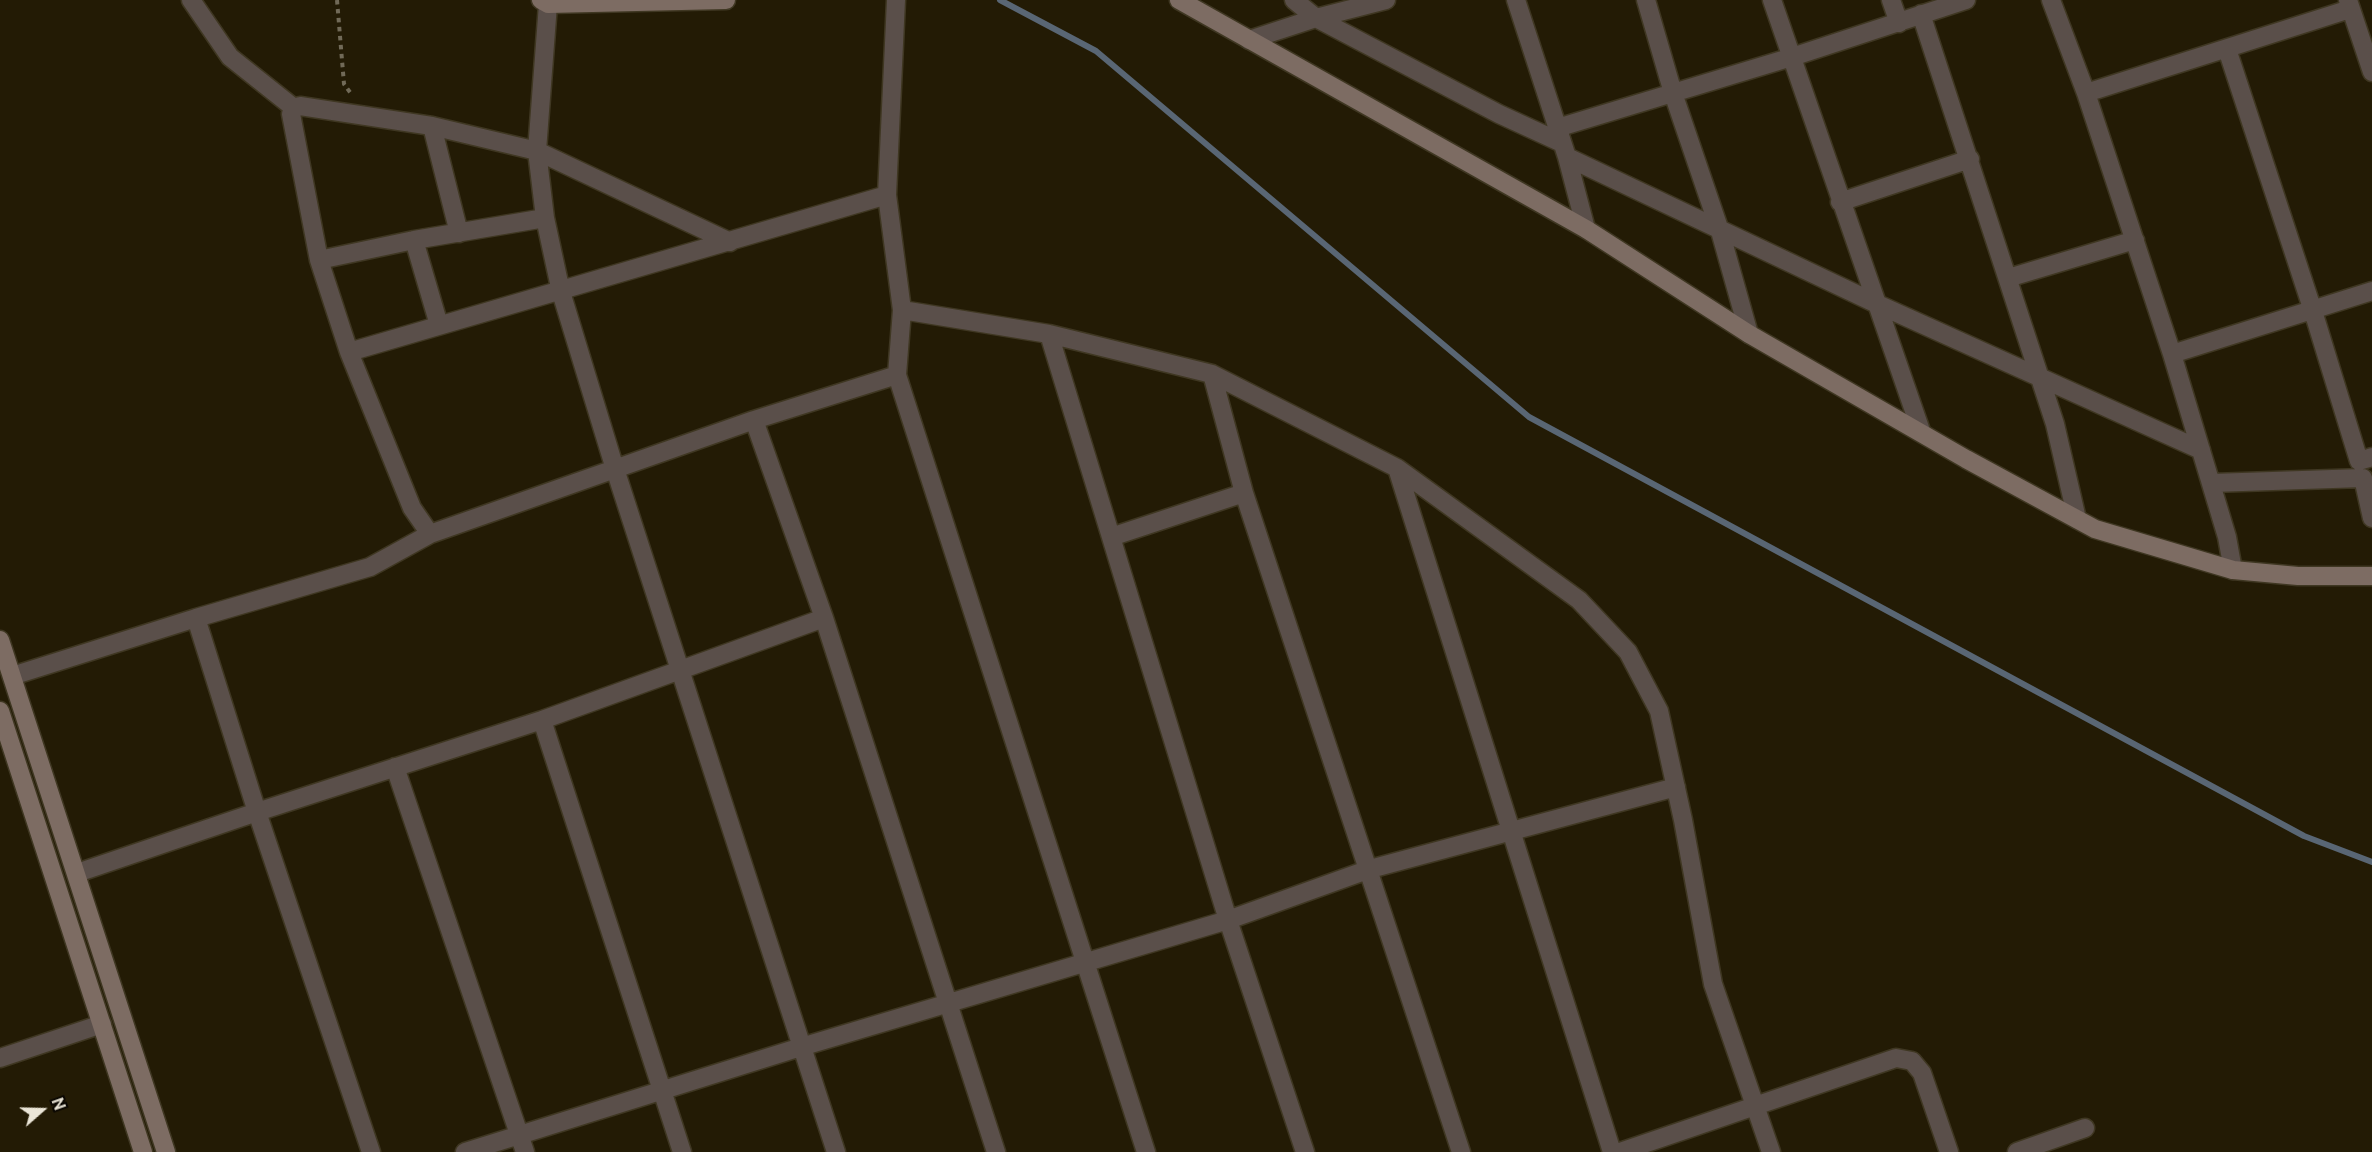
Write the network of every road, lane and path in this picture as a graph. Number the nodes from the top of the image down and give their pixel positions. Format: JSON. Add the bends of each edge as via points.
{"nodes":[{"id":1,"x":190,"y":0,"type":"edge"},
{"id":2,"x":337,"y":0,"type":"edge"},
{"id":3,"x":726,"y":0,"type":"edge"},
{"id":4,"x":896,"y":0,"type":"edge"},
{"id":5,"x":1179,"y":0,"type":"edge"},
{"id":6,"x":1294,"y":0,"type":"edge"},
{"id":7,"x":1386,"y":0,"type":"edge"},
{"id":8,"x":1516,"y":0,"type":"edge"},
{"id":9,"x":1646,"y":0,"type":"edge"},
{"id":10,"x":1772,"y":0,"type":"edge"},
{"id":11,"x":1891,"y":0,"type":"edge"},
{"id":12,"x":1966,"y":0,"type":"edge"},
{"id":13,"x":2051,"y":0,"type":"edge"},
{"id":14,"x":545,"y":2,"type":"edge"},
{"id":15,"x":2349,"y":4,"type":"edge"},
{"id":16,"x":1921,"y":14,"type":"junction"},
{"id":17,"x":1316,"y":18,"type":"junction"},
{"id":18,"x":1899,"y":23,"type":"junction"},
{"id":19,"x":1250,"y":40,"type":"junction"},
{"id":20,"x":2227,"y":49,"type":"junction"},
{"id":21,"x":1792,"y":57,"type":"junction"},
{"id":22,"x":2372,"y":72,"type":"edge"},
{"id":23,"x":1673,"y":93,"type":"junction"},
{"id":24,"x":2086,"y":93,"type":"junction"},
{"id":25,"x":294,"y":108,"type":"junction"},
{"id":26,"x":367,"y":116,"type":"junction"},
{"id":27,"x":432,"y":126,"type":"junction"},
{"id":28,"x":1562,"y":143,"type":"junction"},
{"id":29,"x":537,"y":151,"type":"junction"},
{"id":30,"x":1970,"y":159,"type":"junction"},
{"id":31,"x":887,"y":195,"type":"junction"},
{"id":32,"x":1840,"y":202,"type":"junction"},
{"id":33,"x":545,"y":218,"type":"junction"},
{"id":34,"x":1586,"y":229,"type":"junction"},
{"id":35,"x":1720,"y":231,"type":"junction"},
{"id":36,"x":459,"y":233,"type":"junction"},
{"id":37,"x":414,"y":240,"type":"junction"},
{"id":38,"x":2135,"y":240,"type":"junction"},
{"id":39,"x":730,"y":242,"type":"junction"},
{"id":40,"x":319,"y":260,"type":"junction"},
{"id":41,"x":2008,"y":278,"type":"junction"},
{"id":42,"x":2372,"y":291,"type":"edge"},
{"id":43,"x":561,"y":292,"type":"junction"},
{"id":44,"x":1875,"y":303,"type":"junction"},
{"id":45,"x":902,"y":310,"type":"junction"},
{"id":46,"x":2313,"y":311,"type":"junction"},
{"id":47,"x":439,"y":326,"type":"junction"},
{"id":48,"x":1049,"y":334,"type":"junction"},
{"id":49,"x":1749,"y":334,"type":"junction"},
{"id":50,"x":349,"y":352,"type":"junction"},
{"id":51,"x":2172,"y":354,"type":"junction"},
{"id":52,"x":1212,"y":374,"type":"junction"},
{"id":53,"x":897,"y":375,"type":"junction"},
{"id":54,"x":2040,"y":378,"type":"junction"},
{"id":55,"x":754,"y":420,"type":"junction"},
{"id":56,"x":1921,"y":431,"type":"junction"},
{"id":57,"x":2201,"y":450,"type":"junction"},
{"id":58,"x":2365,"y":465,"type":"edge"},
{"id":59,"x":615,"y":468,"type":"junction"},
{"id":60,"x":1397,"y":468,"type":"junction"},
{"id":61,"x":2212,"y":483,"type":"junction"},
{"id":62,"x":1244,"y":493,"type":"junction"},
{"id":63,"x":2372,"y":518,"type":"edge"},
{"id":64,"x":2077,"y":519,"type":"junction"},
{"id":65,"x":430,"y":534,"type":"junction"},
{"id":66,"x":1111,"y":537,"type":"junction"},
{"id":67,"x":2233,"y":570,"type":"junction"},
{"id":68,"x":2372,"y":576,"type":"edge"},
{"id":69,"x":196,"y":618,"type":"junction"},
{"id":70,"x":824,"y":618,"type":"junction"},
{"id":71,"x":0,"y":640,"type":"edge"},
{"id":72,"x":680,"y":671,"type":"junction"},
{"id":73,"x":12,"y":676,"type":"junction"},
{"id":74,"x":0,"y":711,"type":"edge"},
{"id":75,"x":542,"y":720,"type":"junction"},
{"id":76,"x":395,"y":768,"type":"junction"},
{"id":77,"x":1676,"y":787,"type":"junction"},
{"id":78,"x":257,"y":812,"type":"junction"},
{"id":79,"x":1511,"y":830,"type":"junction"},
{"id":80,"x":1370,"y":869,"type":"junction"},
{"id":81,"x":77,"y":873,"type":"junction"},
{"id":82,"x":1228,"y":920,"type":"junction"},
{"id":83,"x":1085,"y":962,"type":"junction"},
{"id":84,"x":950,"y":1003,"type":"junction"},
{"id":85,"x":102,"y":1024,"type":"junction"},
{"id":86,"x":801,"y":1047,"type":"junction"},
{"id":87,"x":0,"y":1058,"type":"edge"},
{"id":88,"x":662,"y":1091,"type":"junction"},
{"id":89,"x":1755,"y":1106,"type":"junction"},
{"id":90,"x":2085,"y":1128,"type":"dead end"},
{"id":91,"x":519,"y":1134,"type":"junction"},
{"id":92,"x":143,"y":1152,"type":"edge"},
{"id":93,"x":166,"y":1152,"type":"edge"},
{"id":94,"x":371,"y":1152,"type":"edge"},
{"id":95,"x":465,"y":1152,"type":"edge"},
{"id":96,"x":525,"y":1152,"type":"edge"},
{"id":97,"x":682,"y":1152,"type":"edge"},
{"id":98,"x":836,"y":1152,"type":"edge"},
{"id":99,"x":996,"y":1152,"type":"edge"},
{"id":100,"x":1146,"y":1152,"type":"edge"},
{"id":101,"x":1305,"y":1152,"type":"edge"},
{"id":102,"x":1461,"y":1152,"type":"edge"},
{"id":103,"x":1612,"y":1152,"type":"edge"},
{"id":104,"x":1620,"y":1152,"type":"edge"},
{"id":105,"x":1771,"y":1152,"type":"edge"},
{"id":106,"x":1949,"y":1152,"type":"edge"},
{"id":107,"x":2017,"y":1152,"type":"edge"}],
"edges":[{"from":1,"to":25,"type":"street","via":[[230,57]]},
{"from":2,"to":26,"type":"path","via":[[344,84]]},
{"from":3,"to":14,"type":"street"},
{"from":4,"to":31,"type":"street"},
{"from":5,"to":19,"type":"street"},
{"from":6,"to":17,"type":"street"},
{"from":7,"to":17,"type":"street"},
{"from":8,"to":28,"type":"street"},
{"from":9,"to":23,"type":"street"},
{"from":10,"to":21,"type":"street"},
{"from":11,"to":18,"type":"street"},
{"from":12,"to":16,"type":"street"},
{"from":13,"to":24,"type":"street"},
{"from":14,"to":29,"type":"street"},
{"from":15,"to":20,"type":"street"},
{"from":15,"to":22,"type":"street"},
{"from":16,"to":18,"type":"street"},
{"from":16,"to":30,"type":"street"},
{"from":17,"to":19,"type":"street"},
{"from":17,"to":28,"type":"street"},
{"from":18,"to":21,"type":"street"},
{"from":19,"to":34,"type":"street"},
{"from":20,"to":24,"type":"street"},
{"from":20,"to":46,"type":"street"},
{"from":21,"to":23,"type":"street"},
{"from":21,"to":32,"type":"street"},
{"from":23,"to":28,"type":"street"},
{"from":23,"to":35,"type":"street"},
{"from":24,"to":38,"type":"street"},
{"from":25,"to":26,"type":"street"},
{"from":25,"to":40,"type":"street","via":[[291,114]]},
{"from":26,"to":27,"type":"street"},
{"from":27,"to":29,"type":"street"},
{"from":27,"to":36,"type":"street"},
{"from":28,"to":34,"type":"street"},
{"from":28,"to":35,"type":"street"},
{"from":29,"to":33,"type":"street"},
{"from":29,"to":39,"type":"street"},
{"from":30,"to":32,"type":"street"},
{"from":30,"to":41,"type":"street"},
{"from":31,"to":39,"type":"street"},
{"from":31,"to":45,"type":"street"},
{"from":32,"to":44,"type":"street"},
{"from":33,"to":36,"type":"street"},
{"from":33,"to":43,"type":"street"},
{"from":34,"to":49,"type":"street"},
{"from":35,"to":44,"type":"street"},
{"from":35,"to":49,"type":"street"},
{"from":36,"to":37,"type":"street"},
{"from":37,"to":40,"type":"street"},
{"from":37,"to":47,"type":"street"},
{"from":38,"to":41,"type":"street"},
{"from":38,"to":51,"type":"street"},
{"from":39,"to":43,"type":"street"},
{"from":40,"to":50,"type":"street"},
{"from":41,"to":54,"type":"street"},
{"from":42,"to":46,"type":"street"},
{"from":43,"to":47,"type":"street"},
{"from":43,"to":59,"type":"street"},
{"from":44,"to":54,"type":"street"},
{"from":44,"to":56,"type":"street"},
{"from":45,"to":48,"type":"street"},
{"from":45,"to":53,"type":"street"},
{"from":46,"to":51,"type":"street"},
{"from":46,"to":58,"type":"street"},
{"from":47,"to":50,"type":"street"},
{"from":48,"to":52,"type":"street"},
{"from":48,"to":66,"type":"street"},
{"from":49,"to":56,"type":"street"},
{"from":50,"to":65,"type":"street","via":[[412,508]]},
{"from":51,"to":57,"type":"street"},
{"from":52,"to":60,"type":"street"},
{"from":52,"to":62,"type":"street"},
{"from":53,"to":55,"type":"street"},
{"from":53,"to":83,"type":"street"},
{"from":54,"to":57,"type":"street"},
{"from":54,"to":64,"type":"street"},
{"from":55,"to":59,"type":"street"},
{"from":55,"to":70,"type":"street"},
{"from":56,"to":64,"type":"street"},
{"from":57,"to":61,"type":"street"},
{"from":58,"to":61,"type":"street"},
{"from":58,"to":63,"type":"street"},
{"from":59,"to":65,"type":"street"},
{"from":59,"to":72,"type":"street"},
{"from":60,"to":77,"type":"street","via":[[1579,600],[1628,652],[1659,711]]},
{"from":60,"to":79,"type":"street"},
{"from":61,"to":67,"type":"street"},
{"from":62,"to":66,"type":"street"},
{"from":62,"to":80,"type":"street"},
{"from":64,"to":67,"type":"street","via":[[2095,529]]},
{"from":65,"to":69,"type":"street","via":[[370,567]]},
{"from":66,"to":82,"type":"street"},
{"from":67,"to":68,"type":"street","via":[[2298,576]]},
{"from":69,"to":73,"type":"street"},
{"from":69,"to":78,"type":"street"},
{"from":70,"to":72,"type":"street"},
{"from":70,"to":84,"type":"street"},
{"from":71,"to":73,"type":"street"},
{"from":72,"to":75,"type":"street"},
{"from":72,"to":86,"type":"street"},
{"from":73,"to":81,"type":"street"},
{"from":74,"to":85,"type":"street"},
{"from":75,"to":76,"type":"street"},
{"from":75,"to":88,"type":"street"},
{"from":76,"to":78,"type":"street"},
{"from":76,"to":91,"type":"street"},
{"from":77,"to":79,"type":"street"},
{"from":77,"to":89,"type":"street","via":[[1713,984]]},
{"from":78,"to":81,"type":"street"},
{"from":78,"to":94,"type":"street"},
{"from":79,"to":80,"type":"street"},
{"from":79,"to":103,"type":"street"},
{"from":80,"to":82,"type":"street"},
{"from":80,"to":102,"type":"street"},
{"from":81,"to":93,"type":"street"},
{"from":82,"to":83,"type":"street"},
{"from":82,"to":101,"type":"street"},
{"from":83,"to":84,"type":"street"},
{"from":83,"to":100,"type":"street"},
{"from":84,"to":86,"type":"street"},
{"from":84,"to":99,"type":"street"},
{"from":85,"to":87,"type":"street"},
{"from":85,"to":92,"type":"street"},
{"from":86,"to":88,"type":"street"},
{"from":86,"to":98,"type":"street"},
{"from":88,"to":91,"type":"street"},
{"from":88,"to":97,"type":"street"},
{"from":89,"to":104,"type":"street"},
{"from":89,"to":105,"type":"street"},
{"from":89,"to":106,"type":"street","via":[[1896,1058],[1912,1061],[1922,1073]]},
{"from":90,"to":107,"type":"street"},
{"from":91,"to":95,"type":"street"},
{"from":91,"to":96,"type":"street"}]}
